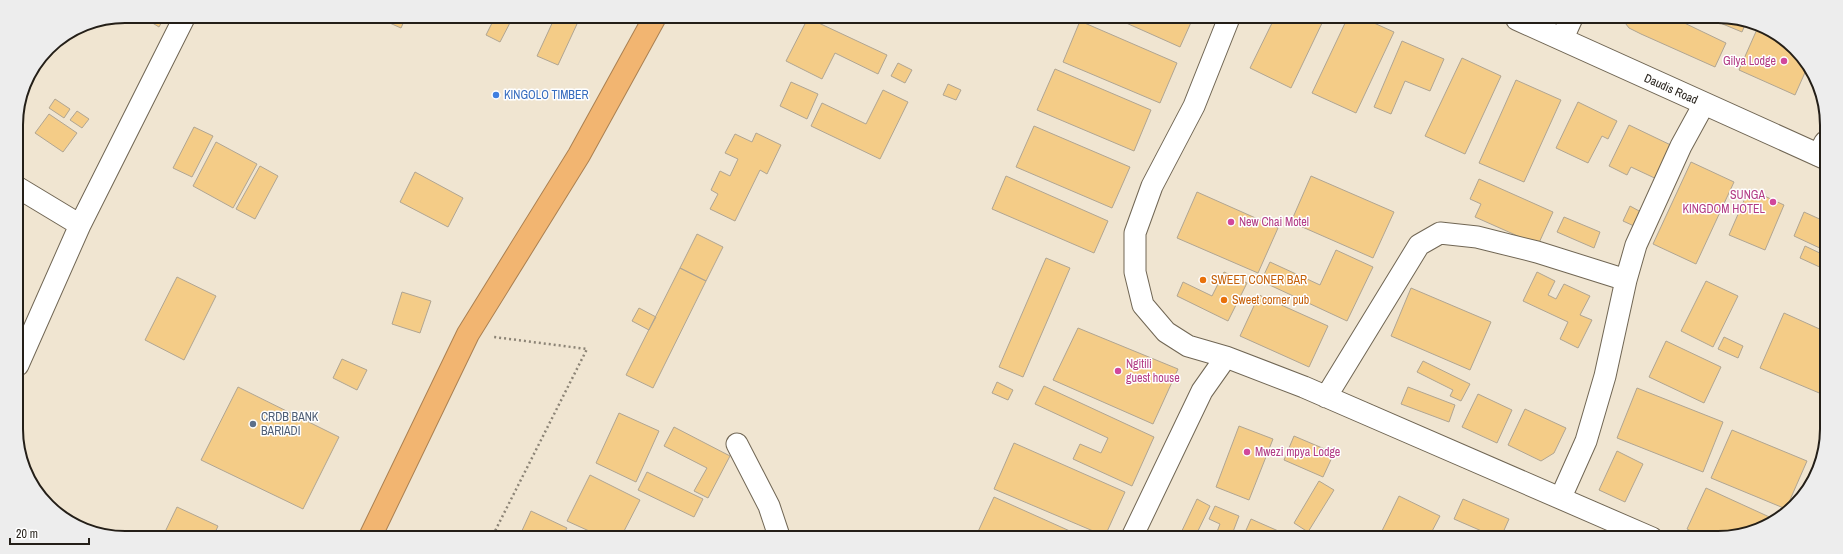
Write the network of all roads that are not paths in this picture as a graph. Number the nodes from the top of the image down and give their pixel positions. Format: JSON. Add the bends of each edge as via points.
{"nodes":[{"id":1,"x":182,"y":23,"type":"edge"},
{"id":2,"x":652,"y":23,"type":"edge"},
{"id":3,"x":1227,"y":23,"type":"edge"},
{"id":4,"x":1526,"y":23,"type":"edge"},
{"id":5,"x":1569,"y":23,"type":"edge"},
{"id":6,"x":1562,"y":39,"type":"junction"},
{"id":7,"x":1704,"y":104,"type":"junction"},
{"id":8,"x":1820,"y":151,"type":"edge"},
{"id":9,"x":23,"y":191,"type":"edge"},
{"id":10,"x":80,"y":225,"type":"junction"},
{"id":11,"x":1626,"y":280,"type":"junction"},
{"id":12,"x":23,"y":354,"type":"edge"},
{"id":13,"x":1226,"y":357,"type":"junction"},
{"id":14,"x":1326,"y":397,"type":"junction"},
{"id":15,"x":737,"y":444,"type":"dead end"},
{"id":16,"x":1561,"y":497,"type":"junction"},
{"id":17,"x":373,"y":531,"type":"edge"},
{"id":18,"x":777,"y":531,"type":"edge"},
{"id":19,"x":1134,"y":531,"type":"edge"},
{"id":20,"x":1636,"y":531,"type":"edge"}],
"edges":[{"from":1,"to":10,"type":"street"},
{"from":2,"to":17,"type":"highway","via":[[579,155],[468,334]]},
{"from":3,"to":13,"type":"street","via":[[1194,106],[1152,186],[1136,233],[1135,272],[1143,305],[1166,332],[1188,346]]},
{"from":4,"to":6,"type":"street","name":"Daudis Road"},
{"from":5,"to":6,"type":"street"},
{"from":6,"to":7,"type":"street","name":"Daudis Road"},
{"from":7,"to":8,"type":"street","name":"Daudis Road"},
{"from":7,"to":11,"type":"street","via":[[1658,195],[1636,246]]},
{"from":9,"to":10,"type":"street"},
{"from":10,"to":12,"type":"street"},
{"from":11,"to":14,"type":"street","via":[[1537,252],[1484,239],[1440,233],[1419,245]]},
{"from":11,"to":16,"type":"street","via":[[1605,376],[1586,441]]},
{"from":13,"to":14,"type":"street"},
{"from":13,"to":19,"type":"street","via":[[1202,390]]},
{"from":14,"to":16,"type":"street"},
{"from":15,"to":18,"type":"street","via":[[769,506]]},
{"from":16,"to":20,"type":"street"}]}
